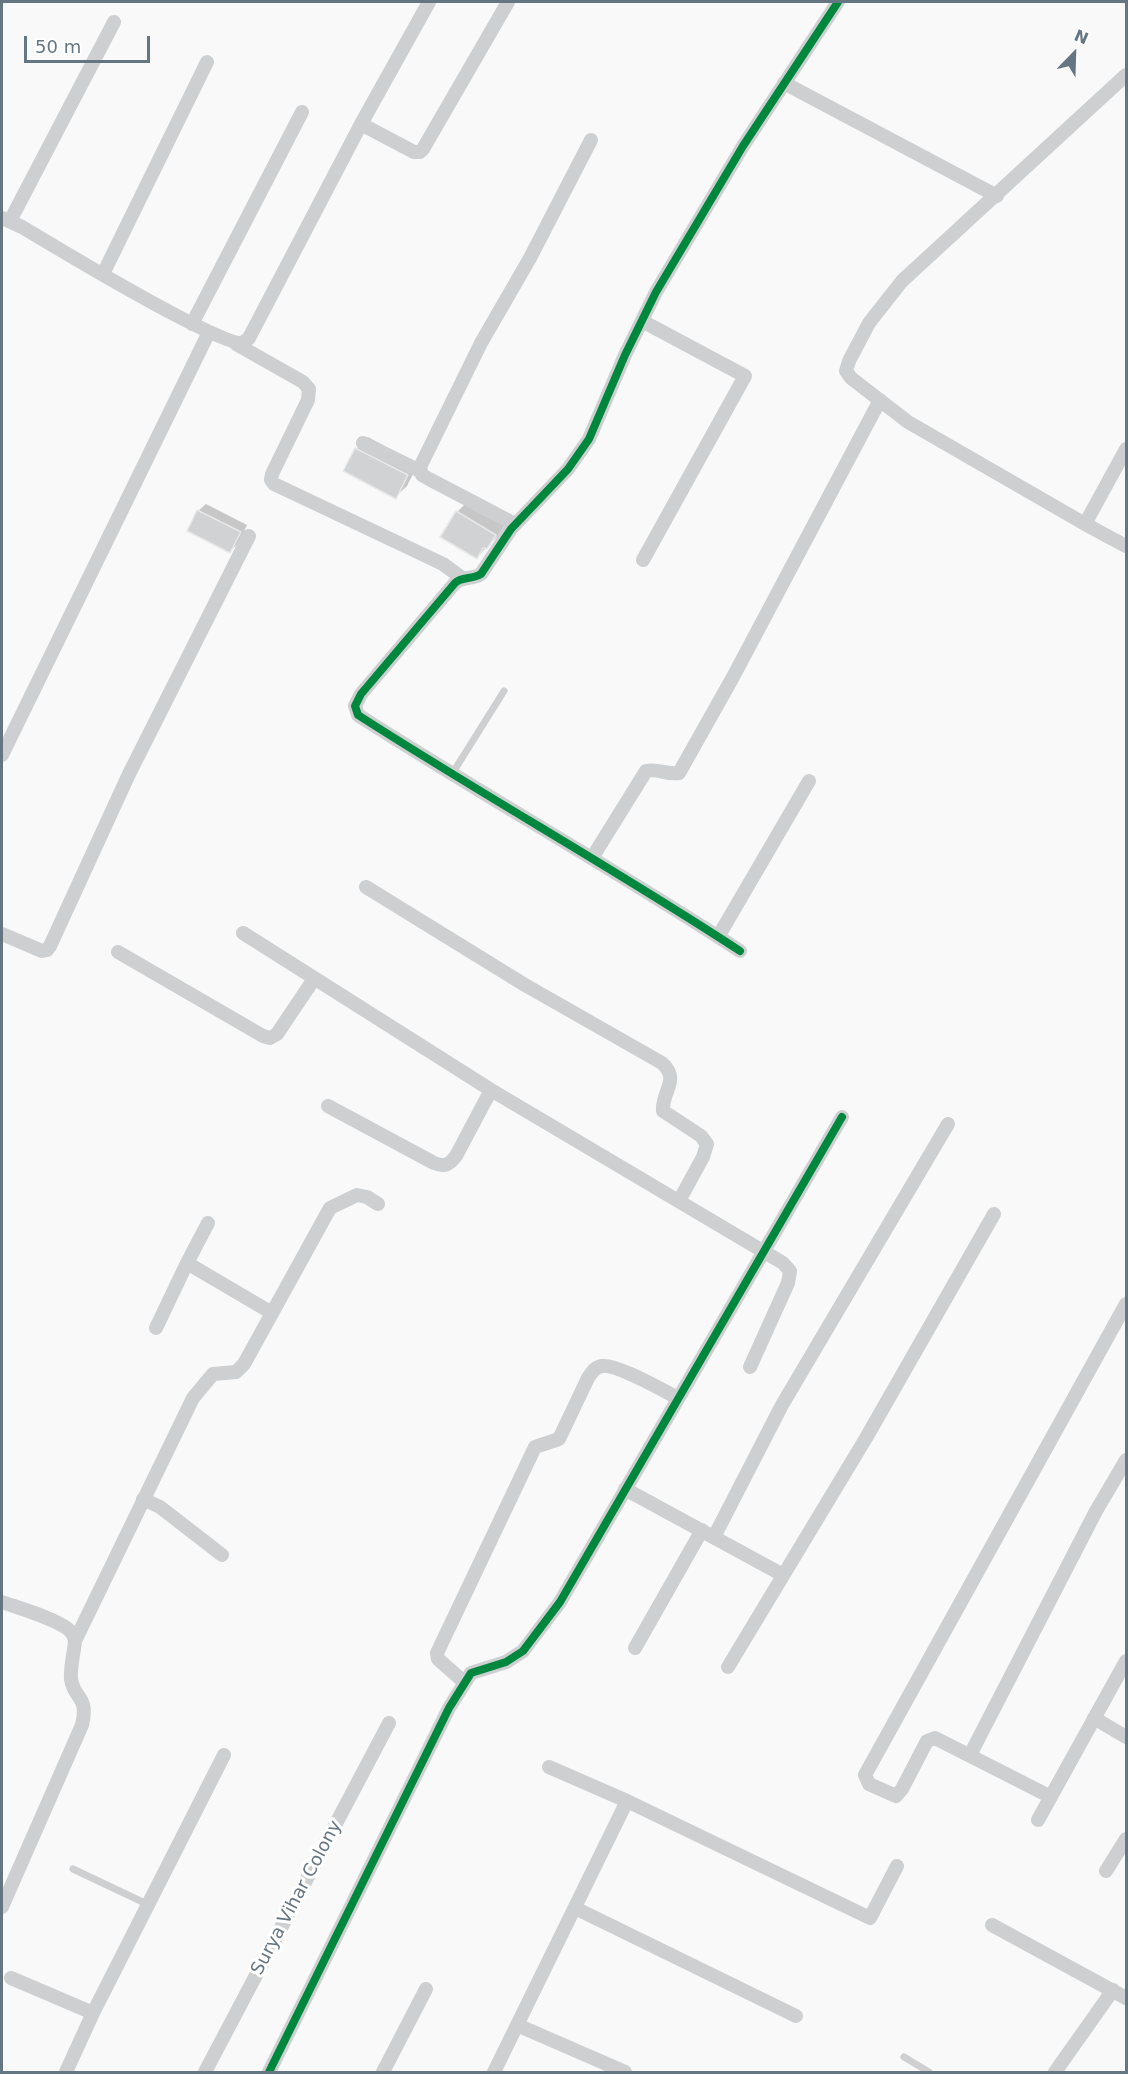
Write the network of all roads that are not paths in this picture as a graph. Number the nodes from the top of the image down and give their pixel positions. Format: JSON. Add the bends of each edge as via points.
{"nodes":[{"id":1,"x":429,"y":2,"type":"edge"},
{"id":2,"x":508,"y":2,"type":"edge"},
{"id":3,"x":838,"y":2,"type":"edge"},
{"id":4,"x":114,"y":22,"type":"dead end"},
{"id":5,"x":207,"y":62,"type":"dead end"},
{"id":6,"x":1126,"y":75,"type":"edge"},
{"id":7,"x":784,"y":82,"type":"junction"},
{"id":8,"x":303,"y":112,"type":"dead end"},
{"id":9,"x":361,"y":124,"type":"junction"},
{"id":10,"x":591,"y":141,"type":"dead end"},
{"id":11,"x":997,"y":196,"type":"junction"},
{"id":12,"x":6,"y":219,"type":"edge"},
{"id":13,"x":103,"y":274,"type":"junction"},
{"id":14,"x":642,"y":321,"type":"junction"},
{"id":15,"x":192,"y":324,"type":"junction"},
{"id":16,"x":209,"y":332,"type":"junction"},
{"id":17,"x":236,"y":344,"type":"junction"},
{"id":18,"x":880,"y":400,"type":"junction"},
{"id":19,"x":363,"y":443,"type":"dead end"},
{"id":20,"x":1126,"y":449,"type":"edge"},
{"id":21,"x":420,"y":471,"type":"junction"},
{"id":22,"x":515,"y":524,"type":"junction"},
{"id":23,"x":1085,"y":524,"type":"junction"},
{"id":24,"x":249,"y":536,"type":"dead end"},
{"id":25,"x":1126,"y":546,"type":"edge"},
{"id":26,"x":643,"y":560,"type":"dead end"},
{"id":27,"x":462,"y":578,"type":"junction"},
{"id":28,"x":504,"y":691,"type":"dead end"},
{"id":29,"x":2,"y":755,"type":"edge"},
{"id":30,"x":452,"y":774,"type":"junction"},
{"id":31,"x":809,"y":781,"type":"dead end"},
{"id":32,"x":592,"y":858,"type":"junction"},
{"id":33,"x":366,"y":887,"type":"dead end"},
{"id":34,"x":243,"y":933,"type":"dead end"},
{"id":35,"x":2,"y":934,"type":"edge"},
{"id":36,"x":718,"y":937,"type":"junction"},
{"id":37,"x":740,"y":951,"type":"dead end"},
{"id":38,"x":118,"y":952,"type":"dead end"},
{"id":39,"x":314,"y":979,"type":"junction"},
{"id":40,"x":491,"y":1090,"type":"junction"},
{"id":41,"x":328,"y":1106,"type":"dead end"},
{"id":42,"x":842,"y":1118,"type":"dead end"},
{"id":43,"x":948,"y":1124,"type":"dead end"},
{"id":44,"x":679,"y":1201,"type":"junction"},
{"id":45,"x":378,"y":1204,"type":"dead end"},
{"id":46,"x":994,"y":1214,"type":"dead end"},
{"id":47,"x":208,"y":1222,"type":"dead end"},
{"id":48,"x":764,"y":1251,"type":"junction"},
{"id":49,"x":188,"y":1263,"type":"junction"},
{"id":50,"x":1126,"y":1304,"type":"edge"},
{"id":51,"x":272,"y":1313,"type":"junction"},
{"id":52,"x":156,"y":1328,"type":"dead end"},
{"id":53,"x":750,"y":1367,"type":"dead end"},
{"id":54,"x":678,"y":1398,"type":"junction"},
{"id":55,"x":1126,"y":1460,"type":"edge"},
{"id":56,"x":625,"y":1489,"type":"junction"},
{"id":57,"x":143,"y":1499,"type":"junction"},
{"id":58,"x":708,"y":1534,"type":"junction"},
{"id":59,"x":222,"y":1555,"type":"dead end"},
{"id":60,"x":783,"y":1575,"type":"junction"},
{"id":61,"x":2,"y":1602,"type":"edge"},
{"id":62,"x":75,"y":1641,"type":"junction"},
{"id":63,"x":635,"y":1648,"type":"dead end"},
{"id":64,"x":1126,"y":1661,"type":"edge"},
{"id":65,"x":728,"y":1667,"type":"dead end"},
{"id":66,"x":464,"y":1682,"type":"junction"},
{"id":67,"x":1094,"y":1718,"type":"junction"},
{"id":68,"x":389,"y":1723,"type":"dead end"},
{"id":69,"x":1126,"y":1737,"type":"edge"},
{"id":70,"x":224,"y":1755,"type":"dead end"},
{"id":71,"x":970,"y":1755,"type":"junction"},
{"id":72,"x":549,"y":1767,"type":"dead end"},
{"id":73,"x":1051,"y":1797,"type":"junction"},
{"id":74,"x":627,"y":1801,"type":"junction"},
{"id":75,"x":1038,"y":1820,"type":"dead end"},
{"id":76,"x":1126,"y":1839,"type":"edge"},
{"id":77,"x":897,"y":1866,"type":"dead end"},
{"id":78,"x":73,"y":1869,"type":"dead end"},
{"id":79,"x":1106,"y":1871,"type":"dead end"},
{"id":80,"x":149,"y":1905,"type":"junction"},
{"id":81,"x":2,"y":1907,"type":"edge"},
{"id":82,"x":575,"y":1908,"type":"junction"},
{"id":83,"x":992,"y":1925,"type":"dead end"},
{"id":84,"x":11,"y":1978,"type":"dead end"},
{"id":85,"x":426,"y":1989,"type":"dead end"},
{"id":86,"x":1113,"y":1990,"type":"junction"},
{"id":87,"x":1126,"y":1998,"type":"edge"},
{"id":88,"x":93,"y":2013,"type":"junction"},
{"id":89,"x":796,"y":2016,"type":"dead end"},
{"id":90,"x":517,"y":2025,"type":"junction"},
{"id":91,"x":904,"y":2057,"type":"dead end"},
{"id":92,"x":66,"y":2073,"type":"edge"},
{"id":93,"x":205,"y":2073,"type":"edge"},
{"id":94,"x":269,"y":2073,"type":"edge"},
{"id":95,"x":383,"y":2073,"type":"edge"},
{"id":96,"x":494,"y":2073,"type":"edge"},
{"id":97,"x":625,"y":2073,"type":"edge"},
{"id":98,"x":929,"y":2073,"type":"edge"},
{"id":99,"x":1055,"y":2073,"type":"edge"}],
"edges":[{"from":1,"to":9,"type":"street"},
{"from":2,"to":9,"type":"street","via":[[423,150],[414,152]]},
{"from":3,"to":7,"type":"street"},
{"from":4,"to":12,"type":"street"},
{"from":5,"to":13,"type":"street"},
{"from":6,"to":11,"type":"street"},
{"from":7,"to":11,"type":"street"},
{"from":7,"to":14,"type":"street","via":[[719,185]]},
{"from":8,"to":15,"type":"street"},
{"from":9,"to":17,"type":"street","via":[[249,338]]},
{"from":10,"to":21,"type":"street","via":[[481,343]]},
{"from":11,"to":18,"type":"street","via":[[902,281],[869,323],[846,371]]},
{"from":12,"to":13,"type":"street"},
{"from":13,"to":15,"type":"street"},
{"from":14,"to":22,"type":"street","via":[[589,439],[568,469]]},
{"from":14,"to":26,"type":"street","via":[[745,376]]},
{"from":15,"to":16,"type":"street"},
{"from":16,"to":17,"type":"street"},
{"from":16,"to":29,"type":"street"},
{"from":17,"to":27,"type":"street","via":[[309,389],[308,400],[272,474],[272,482],[442,564]]},
{"from":18,"to":23,"type":"street","via":[[908,422]]},
{"from":18,"to":32,"type":"street","via":[[679,772],[646,771]]},
{"from":19,"to":21,"type":"street"},
{"from":20,"to":23,"type":"street"},
{"from":21,"to":22,"type":"street"},
{"from":22,"to":27,"type":"street","via":[[481,574]]},
{"from":23,"to":25,"type":"street"},
{"from":24,"to":35,"type":"street","via":[[129,774],[50,946],[42,951]]},
{"from":27,"to":30,"type":"street","via":[[361,694],[355,706],[358,715]]},
{"from":28,"to":30,"type":"lane"},
{"from":30,"to":32,"type":"street"},
{"from":31,"to":36,"type":"street"},
{"from":32,"to":36,"type":"street"},
{"from":33,"to":44,"type":"street","via":[[668,1068],[670,1080],[663,1111],[707,1144]]},
{"from":34,"to":39,"type":"street"},
{"from":36,"to":37,"type":"street"},
{"from":38,"to":39,"type":"street","via":[[270,1038],[277,1034]]},
{"from":39,"to":40,"type":"street"},
{"from":40,"to":41,"type":"street","via":[[456,1156],[445,1166]]},
{"from":40,"to":44,"type":"street"},
{"from":42,"to":48,"type":"street"},
{"from":43,"to":58,"type":"street"},
{"from":44,"to":48,"type":"street"},
{"from":45,"to":51,"type":"street","via":[[357,1195],[330,1208]]},
{"from":46,"to":60,"type":"street"},
{"from":47,"to":49,"type":"street"},
{"from":48,"to":53,"type":"street","via":[[788,1267],[790,1276]]},
{"from":48,"to":54,"type":"street"},
{"from":49,"to":51,"type":"street"},
{"from":49,"to":52,"type":"street"},
{"from":50,"to":71,"type":"street","via":[[865,1778],[869,1784],[896,1796],[932,1737]]},
{"from":51,"to":57,"type":"street","via":[[244,1365],[236,1372],[213,1374],[193,1398]]},
{"from":54,"to":56,"type":"street"},
{"from":54,"to":66,"type":"street","via":[[618,1369],[599,1366],[593,1370],[559,1439],[535,1448],[437,1653],[442,1663]]},
{"from":55,"to":71,"type":"street"},
{"from":56,"to":58,"type":"street"},
{"from":56,"to":66,"type":"street","via":[[536,1637],[516,1657],[476,1670]]},
{"from":57,"to":59,"type":"street","via":[[160,1507]]},
{"from":57,"to":62,"type":"street"},
{"from":58,"to":60,"type":"street"},
{"from":58,"to":63,"type":"street"},
{"from":60,"to":65,"type":"street"},
{"from":61,"to":62,"type":"street","via":[[68,1628]]},
{"from":62,"to":81,"type":"street","via":[[71,1678],[85,1706],[82,1725]]},
{"from":64,"to":67,"type":"street"},
{"from":66,"to":94,"type":"street"},
{"from":67,"to":69,"type":"street"},
{"from":67,"to":73,"type":"street"},
{"from":68,"to":93,"type":"street","name":"Surya Vihar Colony"},
{"from":70,"to":80,"type":"street"},
{"from":71,"to":73,"type":"street"},
{"from":72,"to":74,"type":"street"},
{"from":73,"to":75,"type":"street"},
{"from":74,"to":77,"type":"street","via":[[870,1918]]},
{"from":74,"to":82,"type":"street"},
{"from":76,"to":79,"type":"street"},
{"from":78,"to":80,"type":"lane"},
{"from":80,"to":88,"type":"street"},
{"from":82,"to":89,"type":"street"},
{"from":82,"to":90,"type":"street"},
{"from":83,"to":86,"type":"street"},
{"from":84,"to":88,"type":"street"},
{"from":85,"to":95,"type":"street"},
{"from":86,"to":87,"type":"street"},
{"from":86,"to":99,"type":"street"},
{"from":88,"to":92,"type":"street"},
{"from":90,"to":96,"type":"street"},
{"from":90,"to":97,"type":"street"},
{"from":91,"to":98,"type":"lane"}]}
